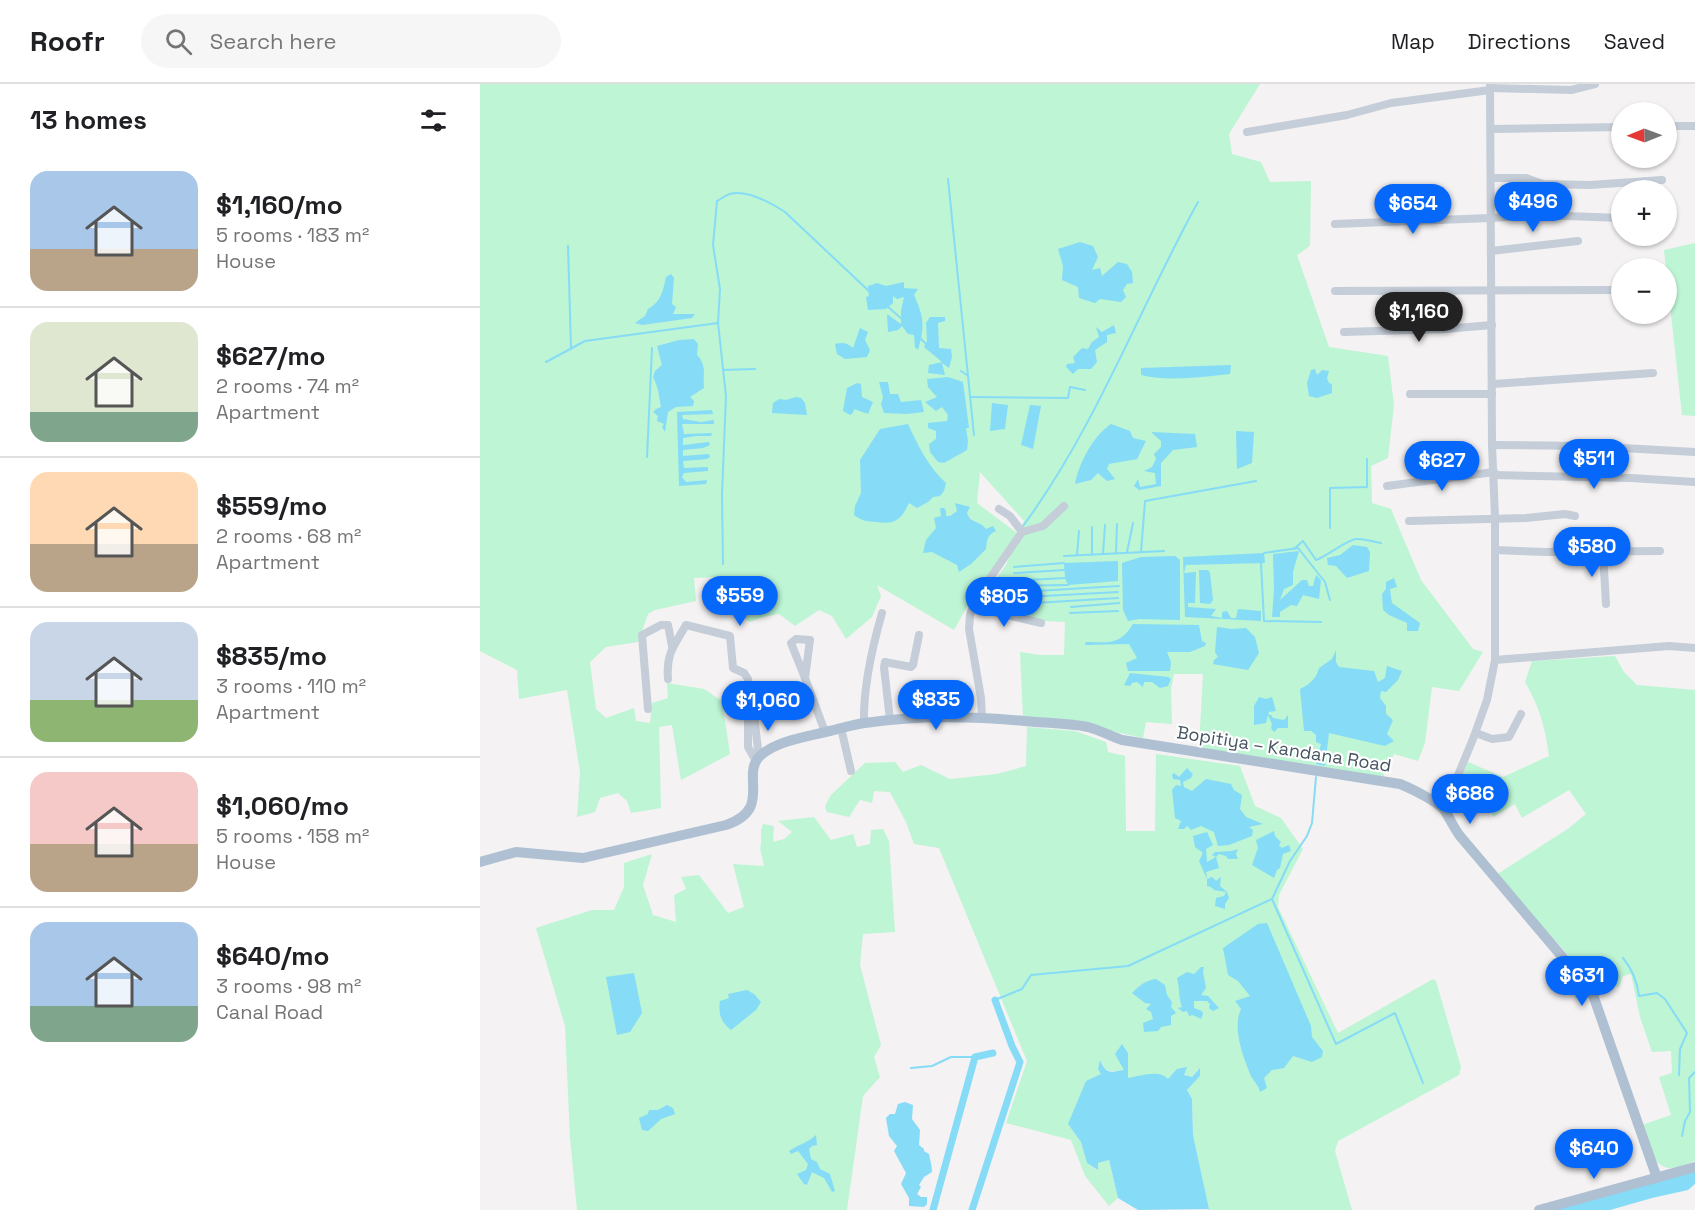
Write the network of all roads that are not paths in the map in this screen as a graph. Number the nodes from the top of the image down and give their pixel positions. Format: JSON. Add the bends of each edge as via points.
{"nodes":[{"id":1,"x":1595,"y":84,"type":"edge"},
{"id":2,"x":1490,"y":87,"type":"edge"},
{"id":3,"x":1677,"y":126,"type":"edge"},
{"id":4,"x":1695,"y":126,"type":"edge"},
{"id":5,"x":1611,"y":127,"type":"edge"},
{"id":6,"x":1491,"y":129,"type":"junction"},
{"id":7,"x":1247,"y":132,"type":"dead end"},
{"id":8,"x":1491,"y":178,"type":"junction"},
{"id":9,"x":1611,"y":183,"type":"edge"},
{"id":10,"x":1611,"y":217,"type":"edge"},
{"id":11,"x":1490,"y":218,"type":"junction"},
{"id":12,"x":1335,"y":224,"type":"dead end"},
{"id":13,"x":1578,"y":241,"type":"dead end"},
{"id":14,"x":1491,"y":251,"type":"junction"},
{"id":15,"x":1491,"y":289,"type":"junction"},
{"id":16,"x":1611,"y":290,"type":"edge"},
{"id":17,"x":1335,"y":291,"type":"dead end"},
{"id":18,"x":1492,"y":325,"type":"junction"},
{"id":19,"x":1344,"y":333,"type":"dead end"},
{"id":20,"x":1653,"y":374,"type":"dead end"},
{"id":21,"x":1493,"y":384,"type":"junction"},
{"id":22,"x":1410,"y":394,"type":"dead end"},
{"id":23,"x":1492,"y":394,"type":"junction"},
{"id":24,"x":1492,"y":445,"type":"junction"},
{"id":25,"x":1695,"y":452,"type":"edge"},
{"id":26,"x":1494,"y":473,"type":"junction"},
{"id":27,"x":1695,"y":482,"type":"edge"},
{"id":28,"x":1387,"y":486,"type":"dead end"},
{"id":29,"x":1064,"y":506,"type":"dead end"},
{"id":30,"x":999,"y":509,"type":"dead end"},
{"id":31,"x":1575,"y":516,"type":"dead end"},
{"id":32,"x":1495,"y":517,"type":"junction"},
{"id":33,"x":1409,"y":521,"type":"dead end"},
{"id":34,"x":1022,"y":532,"type":"junction"},
{"id":35,"x":1495,"y":550,"type":"junction"},
{"id":36,"x":1660,"y":551,"type":"dead end"},
{"id":37,"x":1604,"y":552,"type":"junction"},
{"id":38,"x":1606,"y":604,"type":"dead end"},
{"id":39,"x":973,"y":607,"type":"junction"},
{"id":40,"x":882,"y":613,"type":"dead end"},
{"id":41,"x":1041,"y":622,"type":"dead end"},
{"id":42,"x":919,"y":635,"type":"dead end"},
{"id":43,"x":672,"y":646,"type":"junction"},
{"id":44,"x":1695,"y":648,"type":"edge"},
{"id":45,"x":1495,"y":660,"type":"junction"},
{"id":46,"x":805,"y":678,"type":"dead end"},
{"id":47,"x":668,"y":679,"type":"dead end"},
{"id":48,"x":753,"y":708,"type":"dead end"},
{"id":49,"x":648,"y":709,"type":"dead end"},
{"id":50,"x":1521,"y":714,"type":"dead end"},
{"id":51,"x":982,"y":717,"type":"junction"},
{"id":52,"x":890,"y":720,"type":"junction"},
{"id":53,"x":864,"y":723,"type":"junction"},
{"id":54,"x":841,"y":728,"type":"junction"},
{"id":55,"x":825,"y":732,"type":"junction"},
{"id":56,"x":1476,"y":733,"type":"junction"},
{"id":57,"x":758,"y":759,"type":"junction"},
{"id":58,"x":851,"y":771,"type":"dead end"},
{"id":59,"x":1444,"y":809,"type":"junction"},
{"id":60,"x":480,"y":862,"type":"edge"},
{"id":61,"x":1695,"y":1167,"type":"edge"},
{"id":62,"x":1657,"y":1178,"type":"junction"},
{"id":63,"x":1539,"y":1210,"type":"edge"}],
"edges":[{"from":1,"to":2,"type":"street","via":[[1571,90]]},
{"from":2,"to":6,"type":"street"},
{"from":2,"to":7,"type":"street"},
{"from":3,"to":4,"type":"street"},
{"from":5,"to":6,"type":"street"},
{"from":6,"to":8,"type":"street"},
{"from":8,"to":9,"type":"street","via":[[1526,178],[1543,184]]},
{"from":8,"to":11,"type":"street"},
{"from":10,"to":11,"type":"street","via":[[1538,214]]},
{"from":11,"to":12,"type":"street"},
{"from":11,"to":14,"type":"street"},
{"from":13,"to":14,"type":"street"},
{"from":14,"to":15,"type":"street"},
{"from":15,"to":16,"type":"street"},
{"from":15,"to":17,"type":"street"},
{"from":15,"to":18,"type":"street"},
{"from":18,"to":19,"type":"street"},
{"from":18,"to":21,"type":"street"},
{"from":20,"to":21,"type":"street"},
{"from":21,"to":23,"type":"street"},
{"from":22,"to":23,"type":"street"},
{"from":23,"to":24,"type":"street"},
{"from":24,"to":25,"type":"street"},
{"from":24,"to":26,"type":"street"},
{"from":26,"to":27,"type":"street"},
{"from":26,"to":28,"type":"street"},
{"from":26,"to":32,"type":"street"},
{"from":29,"to":34,"type":"street","via":[[1043,526]]},
{"from":30,"to":34,"type":"street"},
{"from":31,"to":32,"type":"street"},
{"from":32,"to":33,"type":"street"},
{"from":32,"to":35,"type":"street"},
{"from":34,"to":39,"type":"street"},
{"from":35,"to":37,"type":"street"},
{"from":35,"to":45,"type":"street"},
{"from":36,"to":37,"type":"street"},
{"from":37,"to":38,"type":"street"},
{"from":39,"to":41,"type":"street"},
{"from":39,"to":51,"type":"street","via":[[969,629]]},
{"from":40,"to":53,"type":"street","via":[[871,651],[863,702]]},
{"from":42,"to":52,"type":"street","via":[[911,667],[885,662]]},
{"from":43,"to":47,"type":"street","via":[[667,662]]},
{"from":43,"to":49,"type":"street","via":[[668,626],[661,625],[642,635]]},
{"from":43,"to":57,"type":"street","via":[[686,625],[730,636],[733,668],[748,679],[748,747]]},
{"from":44,"to":45,"type":"street","via":[[1669,646]]},
{"from":45,"to":56,"type":"street"},
{"from":46,"to":55,"type":"street"},
{"from":48,"to":57,"type":"street"},
{"from":50,"to":56,"type":"street","via":[[1509,737],[1492,739]]},
{"from":51,"to":52,"type":"main road","name":"Bopitiya – Kandana Road"},
{"from":51,"to":59,"type":"main road","name":"Bopitiya – Kandana Road","via":[[1088,727],[1122,740],[1400,784]]},
{"from":52,"to":53,"type":"main road","name":"Bopitiya – Kandana Road"},
{"from":53,"to":54,"type":"main road","name":"Bopitiya – Kandana Road"},
{"from":54,"to":55,"type":"main road","name":"Bopitiya – Kandana Road"},
{"from":54,"to":58,"type":"street"},
{"from":55,"to":57,"type":"main road","name":"Bopitiya – Kandana Road","via":[[778,746]]},
{"from":56,"to":59,"type":"street"},
{"from":57,"to":60,"type":"main road","via":[[752,803],[743,817],[734,822],[583,858],[516,852]]},
{"from":59,"to":62,"type":"main road","via":[[1460,836],[1592,992]]},
{"from":61,"to":62,"type":"main road"},
{"from":62,"to":63,"type":"main road"}]}
